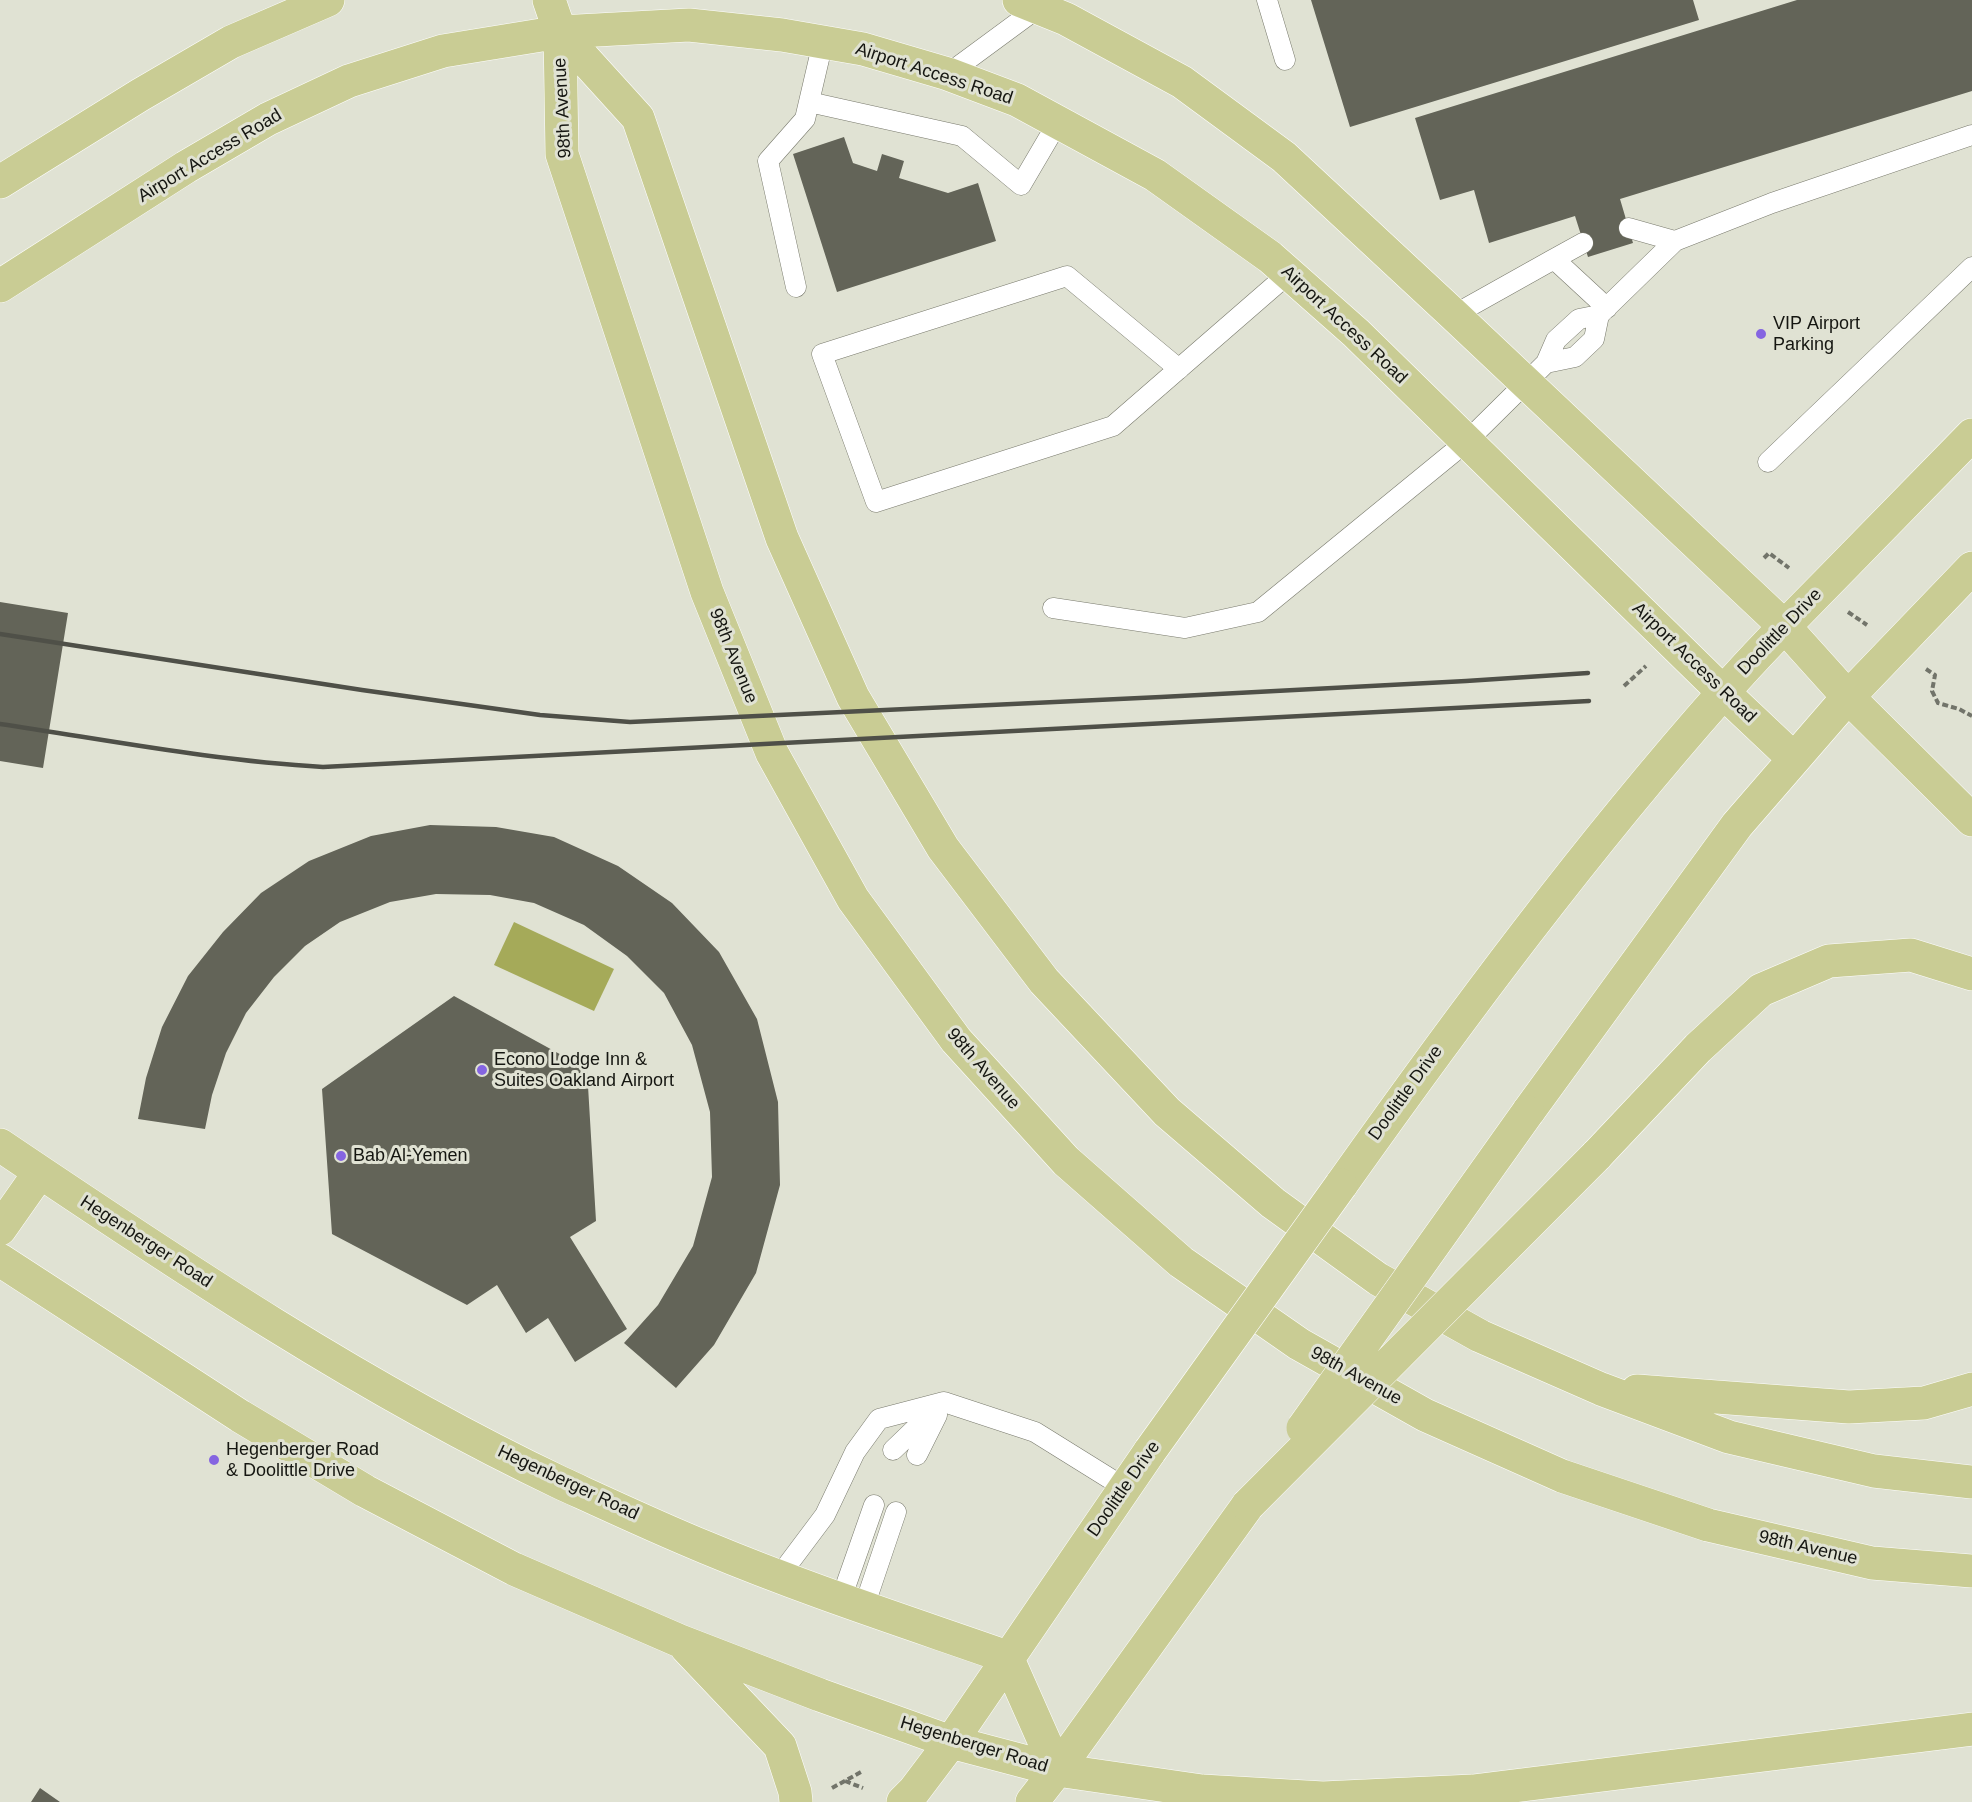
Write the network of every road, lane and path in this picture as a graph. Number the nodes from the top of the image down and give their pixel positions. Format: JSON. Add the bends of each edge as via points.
{"nodes":[{"id":1,"x":328,"y":0,"type":"edge"},
{"id":2,"x":549,"y":0,"type":"edge"},
{"id":3,"x":1267,"y":0,"type":"edge"},
{"id":4,"x":1034,"y":2,"type":"edge"},
{"id":5,"x":560,"y":32,"type":"junction"},
{"id":6,"x":823,"y":42,"type":"junction"},
{"id":7,"x":1285,"y":60,"type":"dead end"},
{"id":8,"x":948,"y":74,"type":"junction"},
{"id":9,"x":809,"y":102,"type":"junction"},
{"id":10,"x":1058,"y":122,"type":"junction"},
{"id":11,"x":1972,"y":135,"type":"edge"},
{"id":12,"x":0,"y":182,"type":"edge"},
{"id":13,"x":1629,"y":228,"type":"dead end"},
{"id":14,"x":1675,"y":242,"type":"junction"},
{"id":15,"x":1583,"y":243,"type":"dead end"},
{"id":16,"x":1554,"y":259,"type":"junction"},
{"id":17,"x":1972,"y":267,"type":"edge"},
{"id":18,"x":1288,"y":274,"type":"junction"},
{"id":19,"x":0,"y":286,"type":"edge"},
{"id":20,"x":796,"y":287,"type":"dead end"},
{"id":21,"x":1603,"y":311,"type":"junction"},
{"id":22,"x":1454,"y":315,"type":"junction"},
{"id":23,"x":1179,"y":369,"type":"junction"},
{"id":24,"x":1536,"y":373,"type":"junction"},
{"id":25,"x":1972,"y":435,"type":"edge"},
{"id":26,"x":1466,"y":442,"type":"junction"},
{"id":27,"x":1768,"y":462,"type":"dead end"},
{"id":28,"x":1972,"y":568,"type":"edge"},
{"id":29,"x":1820,"y":591,"type":"junction"},
{"id":30,"x":1053,"y":608,"type":"dead end"},
{"id":31,"x":1785,"y":627,"type":"junction"},
{"id":32,"x":1896,"y":647,"type":"junction"},
{"id":33,"x":1935,"y":675,"type":"dead end"},
{"id":34,"x":1723,"y":692,"type":"junction"},
{"id":35,"x":1848,"y":697,"type":"junction"},
{"id":36,"x":1972,"y":716,"type":"edge"},
{"id":37,"x":1794,"y":759,"type":"junction"},
{"id":38,"x":1972,"y":820,"type":"edge"},
{"id":39,"x":1972,"y":974,"type":"edge"},
{"id":40,"x":0,"y":1145,"type":"edge"},
{"id":41,"x":40,"y":1172,"type":"junction"},
{"id":42,"x":0,"y":1228,"type":"edge"},
{"id":43,"x":0,"y":1260,"type":"edge"},
{"id":44,"x":1601,"y":1389,"type":"junction"},
{"id":45,"x":1972,"y":1389,"type":"edge"},
{"id":46,"x":944,"y":1402,"type":"junction"},
{"id":47,"x":893,"y":1450,"type":"dead end"},
{"id":48,"x":916,"y":1455,"type":"dead end"},
{"id":49,"x":1972,"y":1482,"type":"edge"},
{"id":50,"x":1125,"y":1488,"type":"junction"},
{"id":51,"x":874,"y":1505,"type":"dead end"},
{"id":52,"x":1248,"y":1505,"type":"junction"},
{"id":53,"x":896,"y":1512,"type":"dead end"},
{"id":54,"x":1972,"y":1571,"type":"edge"},
{"id":55,"x":780,"y":1575,"type":"junction"},
{"id":56,"x":852,"y":1603,"type":"junction"},
{"id":57,"x":680,"y":1641,"type":"junction"},
{"id":58,"x":1007,"y":1657,"type":"junction"},
{"id":59,"x":1972,"y":1729,"type":"edge"},
{"id":60,"x":951,"y":1742,"type":"junction"},
{"id":61,"x":1057,"y":1770,"type":"junction"},
{"id":62,"x":861,"y":1772,"type":"dead end"},
{"id":63,"x":844,"y":1781,"type":"junction"},
{"id":64,"x":863,"y":1788,"type":"dead end"},
{"id":65,"x":810,"y":1797,"type":"edge"},
{"id":66,"x":903,"y":1802,"type":"edge"},
{"id":67,"x":1032,"y":1802,"type":"edge"}],
"edges":[{"from":1,"to":12,"type":"main road","via":[[231,42]]},
{"from":2,"to":5,"type":"main road","name":"98th Avenue"},
{"from":3,"to":7,"type":"lane"},
{"from":4,"to":8,"type":"lane"},
{"from":4,"to":22,"type":"main road","via":[[1182,82],[1275,151]]},
{"from":5,"to":6,"type":"main road","name":"Airport Access Road","via":[[689,25]]},
{"from":5,"to":19,"type":"main road","name":"Airport Access Road","via":[[443,51],[349,81],[246,131]]},
{"from":5,"to":44,"type":"main road","name":"98th Avenue","via":[[638,118],[782,538],[853,697],[943,848],[1044,981],[1167,1112],[1282,1210],[1378,1279],[1480,1336]]},
{"from":5,"to":54,"type":"main road","name":"98th Avenue","via":[[562,154],[707,592],[772,753],[853,899],[956,1040],[1066,1161],[1181,1262],[1299,1344],[1436,1420],[1562,1476],[1708,1525],[1872,1563]]},
{"from":6,"to":8,"type":"main road","name":"Airport Access Road","via":[[863,48]]},
{"from":6,"to":9,"type":"lane"},
{"from":8,"to":10,"type":"main road","name":"Airport Access Road","via":[[1017,100]]},
{"from":9,"to":10,"type":"lane","via":[[962,136],[1021,185]]},
{"from":9,"to":20,"type":"lane","via":[[805,118],[768,160]]},
{"from":10,"to":18,"type":"main road","name":"Airport Access Road","via":[[1155,175]]},
{"from":11,"to":14,"type":"lane"},
{"from":13,"to":14,"type":"lane"},
{"from":14,"to":21,"type":"lane"},
{"from":15,"to":16,"type":"lane"},
{"from":16,"to":21,"type":"lane"},
{"from":16,"to":22,"type":"lane"},
{"from":17,"to":27,"type":"lane"},
{"from":18,"to":23,"type":"lane"},
{"from":18,"to":26,"type":"main road","name":"Airport Access Road","via":[[1356,333]]},
{"from":21,"to":24,"type":"lane","via":[[1594,339],[1575,357]]},
{"from":22,"to":24,"type":"main road"},
{"from":23,"to":23,"type":"lane","via":[[1113,426],[876,502],[822,354],[1067,276]]},
{"from":24,"to":26,"type":"lane"},
{"from":24,"to":31,"type":"main road"},
{"from":25,"to":29,"type":"main road","name":"Doolittle Drive"},
{"from":26,"to":30,"type":"lane","via":[[1258,612],[1185,628]]},
{"from":26,"to":34,"type":"main road","name":"Airport Access Road"},
{"from":28,"to":32,"type":"main road"},
{"from":29,"to":31,"type":"main road","name":"Doolittle Drive"},
{"from":29,"to":32,"type":"path"},
{"from":31,"to":34,"type":"main road","name":"Doolittle Drive"},
{"from":31,"to":35,"type":"main road"},
{"from":32,"to":35,"type":"main road"},
{"from":33,"to":36,"type":"path","via":[[1932,692],[1938,703]]},
{"from":34,"to":37,"type":"main road","name":"Airport Access Road"},
{"from":34,"to":50,"type":"main road","name":"Doolittle Drive","bridge":true,"via":[[1617,819],[1436,1050]]},
{"from":35,"to":37,"type":"main road"},
{"from":35,"to":38,"type":"main road"},
{"from":37,"to":52,"type":"main road","bridge":true,"via":[[1737,825]]},
{"from":39,"to":52,"type":"main road","bridge":true,"via":[[1911,955],[1829,961],[1761,990],[1698,1048],[1596,1156]]},
{"from":40,"to":41,"type":"main road","name":"Hegenberger Road"},
{"from":41,"to":42,"type":"main road"},
{"from":41,"to":55,"type":"main road","name":"Hegenberger Road","via":[[261,1318],[406,1403],[560,1482],[707,1548]]},
{"from":43,"to":57,"type":"main road","name":"Hegenberger Road","via":[[211,1399],[365,1491],[514,1569]]},
{"from":44,"to":45,"type":"main road","via":[[1849,1407],[1923,1403]]},
{"from":44,"to":49,"type":"main road","name":"98th Avenue","via":[[1729,1437],[1875,1471]]},
{"from":46,"to":47,"type":"lane"},
{"from":46,"to":48,"type":"lane"},
{"from":46,"to":50,"type":"lane","via":[[1035,1432]]},
{"from":46,"to":55,"type":"lane","via":[[879,1419],[855,1452],[825,1515]]},
{"from":50,"to":58,"type":"main road","name":"Doolittle Drive"},
{"from":51,"to":56,"type":"lane"},
{"from":52,"to":61,"type":"main road"},
{"from":53,"to":56,"type":"lane"},
{"from":55,"to":56,"type":"main road","name":"Hegenberger Road"},
{"from":56,"to":58,"type":"main road","name":"Hegenberger Road"},
{"from":57,"to":60,"type":"main road","name":"Hegenberger Road"},
{"from":57,"to":65,"type":"main road","via":[[780,1746],[795,1792]]},
{"from":58,"to":60,"type":"main road","name":"Doolittle Drive"},
{"from":58,"to":61,"type":"main road","name":"Hegenberger Road"},
{"from":59,"to":61,"type":"main road","via":[[1473,1791],[1323,1798],[1202,1791]]},
{"from":60,"to":61,"type":"main road","name":"Hegenberger Road"},
{"from":60,"to":66,"type":"main road","name":"Doolittle Drive"},
{"from":61,"to":67,"type":"main road"},
{"from":62,"to":63,"type":"path"},
{"from":63,"to":64,"type":"path"},
{"from":63,"to":65,"type":"path"}]}
